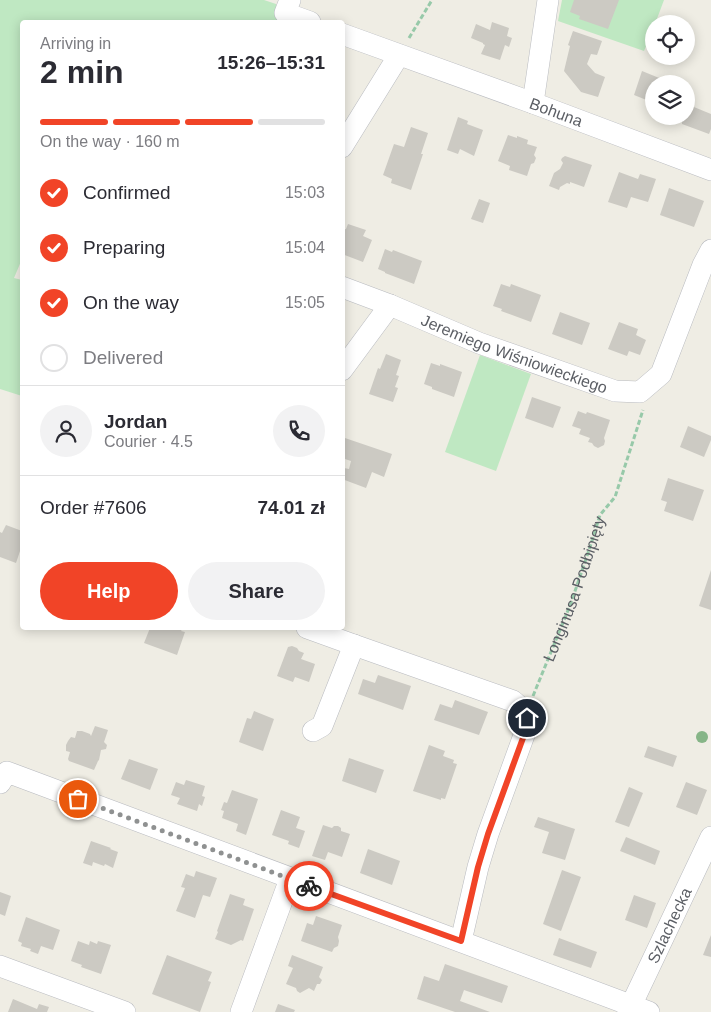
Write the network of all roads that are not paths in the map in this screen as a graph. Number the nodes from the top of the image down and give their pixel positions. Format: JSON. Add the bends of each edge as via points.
{"nodes":[{"id":1,"x":290,"y":0,"type":"edge"},
{"id":2,"x":548,"y":0,"type":"edge"},
{"id":3,"x":304,"y":20,"type":"edge"},
{"id":4,"x":345,"y":35,"type":"edge"},
{"id":5,"x":399,"y":55,"type":"junction"},
{"id":6,"x":532,"y":103,"type":"junction"},
{"id":7,"x":345,"y":142,"type":"edge"},
{"id":8,"x":711,"y":170,"type":"edge"},
{"id":9,"x":711,"y":250,"type":"edge"},
{"id":10,"x":345,"y":288,"type":"edge"},
{"id":11,"x":390,"y":305,"type":"junction"},
{"id":12,"x":345,"y":366,"type":"edge"},
{"id":13,"x":313,"y":630,"type":"edge"},
{"id":14,"x":354,"y":645,"type":"junction"},
{"id":15,"x":313,"y":731,"type":"dead end"},
{"id":16,"x":0,"y":783,"type":"edge"},
{"id":17,"x":711,"y":839,"type":"edge"},
{"id":18,"x":290,"y":878,"type":"junction"},
{"id":19,"x":461,"y":941,"type":"junction"},
{"id":20,"x":0,"y":966,"type":"edge"},
{"id":21,"x":636,"y":1010,"type":"edge"},
{"id":22,"x":125,"y":1012,"type":"edge"},
{"id":23,"x":241,"y":1012,"type":"edge"}],
"edges":[{"from":1,"to":3,"type":"street","via":[[284,13]]},
{"from":2,"to":6,"type":"street"},
{"from":4,"to":5,"type":"street","name":"Bohuna"},
{"from":5,"to":6,"type":"street","name":"Bohuna"},
{"from":5,"to":7,"type":"street"},
{"from":6,"to":8,"type":"street","name":"Bohuna"},
{"from":9,"to":11,"type":"street","name":"Jeremiego Wiśniowieckiego","via":[[661,374],[640,392],[616,391],[479,343]]},
{"from":10,"to":11,"type":"street","name":"Jeremiego Wiśniowieckiego"},
{"from":11,"to":12,"type":"street"},
{"from":13,"to":14,"type":"street"},
{"from":14,"to":15,"type":"street","via":[[322,726]]},
{"from":14,"to":19,"type":"street","via":[[513,701],[526,715],[527,727],[488,834]]},
{"from":16,"to":18,"type":"street","via":[[7,772]]},
{"from":17,"to":21,"type":"street","name":"Szlachecka"},
{"from":18,"to":19,"type":"street"},
{"from":18,"to":23,"type":"street"},
{"from":19,"to":21,"type":"street"},
{"from":20,"to":22,"type":"street"}]}
